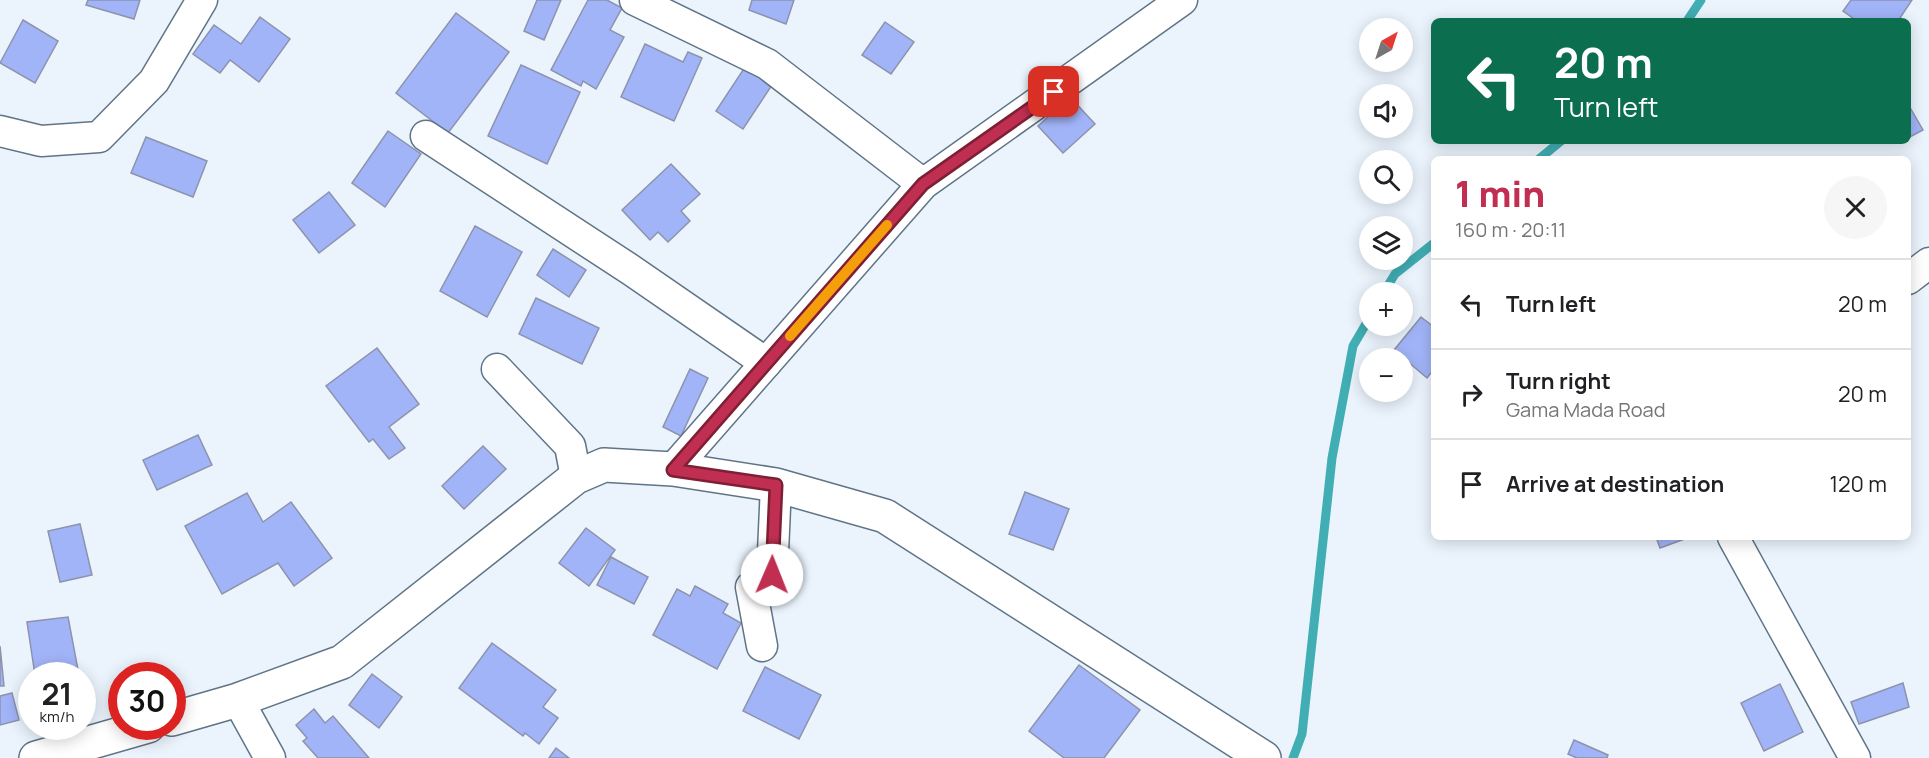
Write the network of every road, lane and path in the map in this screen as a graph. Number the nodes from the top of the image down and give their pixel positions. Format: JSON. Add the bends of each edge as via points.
{"nodes":[{"id":1,"x":202,"y":0,"type":"edge"},
{"id":2,"x":635,"y":0,"type":"edge"},
{"id":3,"x":1182,"y":0,"type":"edge"},
{"id":4,"x":0,"y":131,"type":"edge"},
{"id":5,"x":426,"y":136,"type":"dead end"},
{"id":6,"x":923,"y":184,"type":"junction"},
{"id":7,"x":1929,"y":263,"type":"edge"},
{"id":8,"x":1911,"y":277,"type":"edge"},
{"id":9,"x":766,"y":363,"type":"junction"},
{"id":10,"x":497,"y":369,"type":"dead end"},
{"id":11,"x":673,"y":470,"type":"junction"},
{"id":12,"x":576,"y":477,"type":"junction"},
{"id":13,"x":776,"y":485,"type":"junction"},
{"id":14,"x":1735,"y":540,"type":"edge"},
{"id":15,"x":762,"y":646,"type":"dead end"},
{"id":16,"x":238,"y":700,"type":"junction"},
{"id":17,"x":186,"y":715,"type":"edge"},
{"id":18,"x":108,"y":737,"type":"edge"},
{"id":19,"x":36,"y":758,"type":"edge"},
{"id":20,"x":270,"y":758,"type":"edge"},
{"id":21,"x":1264,"y":758,"type":"edge"},
{"id":22,"x":1855,"y":758,"type":"edge"}],
"edges":[{"from":1,"to":4,"type":"street","via":[[154,81],[99,137],[42,141]]},
{"from":2,"to":6,"type":"street","via":[[767,64]]},
{"from":3,"to":6,"type":"street"},
{"from":5,"to":9,"type":"street"},
{"from":6,"to":9,"type":"street"},
{"from":7,"to":8,"type":"street"},
{"from":9,"to":11,"type":"street"},
{"from":10,"to":12,"type":"street","via":[[570,446]]},
{"from":11,"to":12,"type":"street","via":[[604,465]]},
{"from":11,"to":13,"type":"street"},
{"from":12,"to":16,"type":"street","via":[[342,662]]},
{"from":13,"to":15,"type":"street","via":[[772,575],[751,587]]},
{"from":13,"to":21,"type":"street","via":[[885,516]]},
{"from":14,"to":22,"type":"street"},
{"from":16,"to":17,"type":"street"},
{"from":16,"to":20,"type":"street"},
{"from":18,"to":19,"type":"street"}]}
